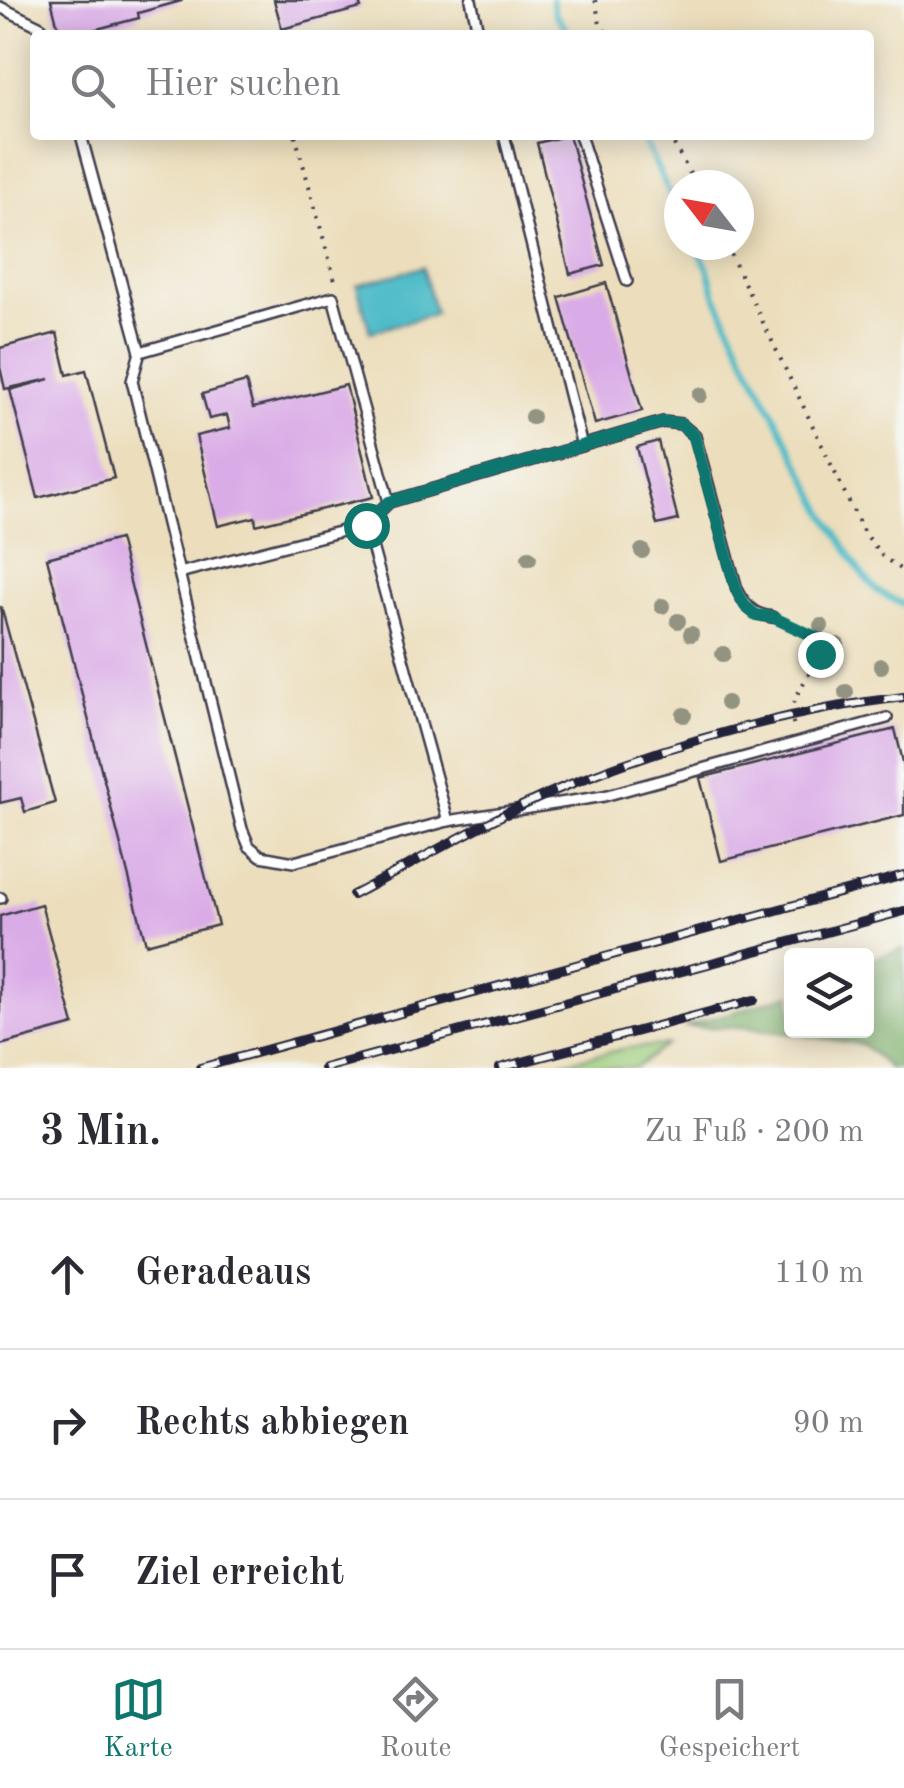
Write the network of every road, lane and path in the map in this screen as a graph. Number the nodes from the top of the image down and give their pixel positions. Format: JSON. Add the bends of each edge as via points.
{"nodes":[{"id":1,"x":471,"y":0,"type":"edge"},
{"id":2,"x":595,"y":0,"type":"edge"},
{"id":3,"x":0,"y":7,"type":"edge"},
{"id":4,"x":43,"y":30,"type":"edge"},
{"id":5,"x":479,"y":30,"type":"edge"},
{"id":6,"x":604,"y":30,"type":"edge"},
{"id":7,"x":82,"y":140,"type":"edge"},
{"id":8,"x":296,"y":140,"type":"edge"},
{"id":9,"x":505,"y":140,"type":"edge"},
{"id":10,"x":582,"y":140,"type":"edge"},
{"id":11,"x":672,"y":140,"type":"edge"},
{"id":12,"x":688,"y":170,"type":"edge"},
{"id":13,"x":733,"y":260,"type":"edge"},
{"id":14,"x":627,"y":280,"type":"dead end"},
{"id":15,"x":333,"y":297,"type":"junction"},
{"id":16,"x":140,"y":352,"type":"junction"},
{"id":17,"x":582,"y":446,"type":"junction"},
{"id":18,"x":389,"y":502,"type":"junction"},
{"id":19,"x":366,"y":525,"type":"junction"},
{"id":20,"x":179,"y":572,"type":"junction"},
{"id":21,"x":904,"y":572,"type":"edge"},
{"id":22,"x":772,"y":617,"type":"joint"},
{"id":23,"x":887,"y":718,"type":"dead end"},
{"id":24,"x":798,"y":742,"type":"junction"},
{"id":25,"x":448,"y":820,"type":"junction"}],
"edges":[{"from":1,"to":5,"type":"lane"},
{"from":2,"to":6,"type":"path"},
{"from":3,"to":4,"type":"lane"},
{"from":7,"to":16,"type":"lane"},
{"from":8,"to":15,"type":"path","via":[[337,282]]},
{"from":9,"to":17,"type":"lane"},
{"from":10,"to":14,"type":"lane"},
{"from":11,"to":12,"type":"path"},
{"from":13,"to":21,"type":"path","via":[[863,531]]},
{"from":15,"to":16,"type":"lane"},
{"from":15,"to":18,"type":"lane"},
{"from":16,"to":20,"type":"lane","via":[[132,381]]},
{"from":17,"to":18,"type":"lane"},
{"from":17,"to":22,"type":"lane","via":[[663,422],[681,424],[694,436],[736,589],[756,615]]},
{"from":18,"to":19,"type":"lane"},
{"from":19,"to":20,"type":"lane"},
{"from":19,"to":25,"type":"lane"},
{"from":20,"to":25,"type":"lane","via":[[249,846],[261,856],[294,862]]},
{"from":22,"to":24,"type":"path","via":[[820,639],[820,654],[791,702]]},
{"from":23,"to":24,"type":"lane"},
{"from":24,"to":25,"type":"lane","via":[[604,796]]}]}
